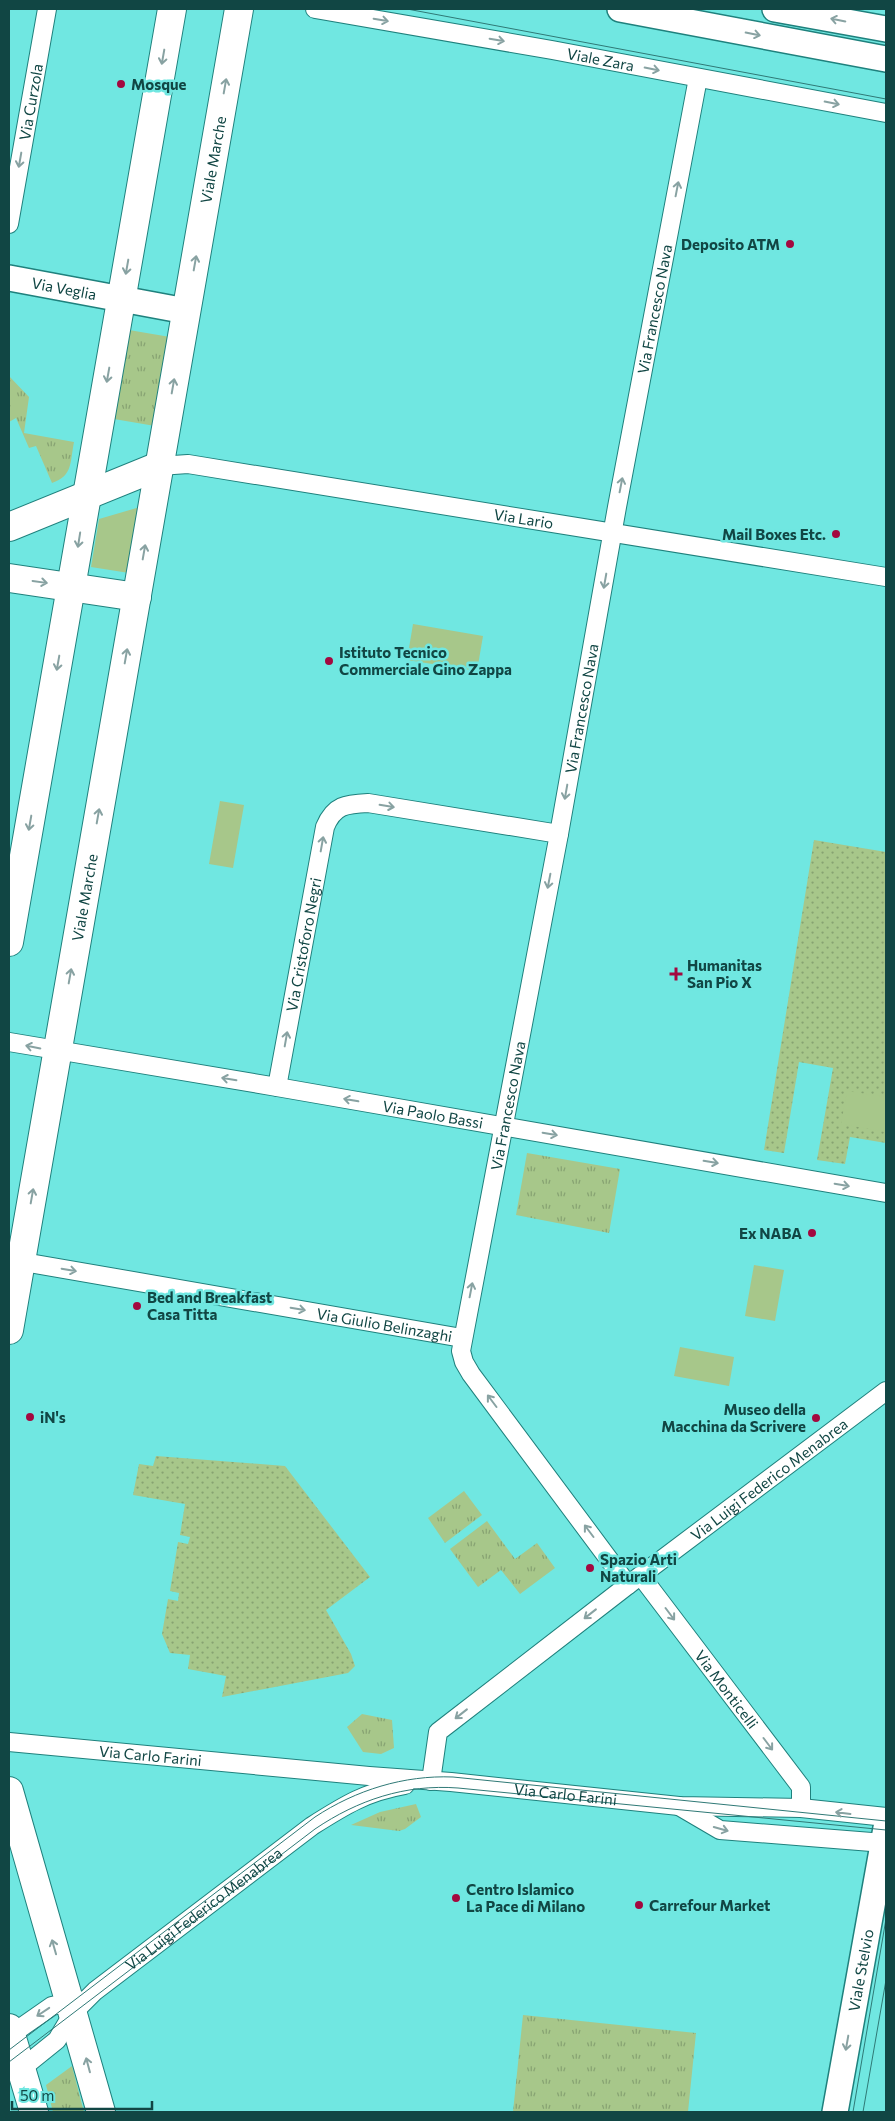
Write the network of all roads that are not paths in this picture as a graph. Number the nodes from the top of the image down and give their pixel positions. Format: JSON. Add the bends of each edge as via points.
{"nodes":[{"id":1,"x":46,"y":9,"type":"edge"},
{"id":2,"x":172,"y":9,"type":"edge"},
{"id":3,"x":239,"y":9,"type":"edge"},
{"id":4,"x":315,"y":9,"type":"edge"},
{"id":5,"x":620,"y":9,"type":"edge"},
{"id":6,"x":775,"y":9,"type":"edge"},
{"id":7,"x":886,"y":29,"type":"edge"},
{"id":8,"x":886,"y":58,"type":"edge"},
{"id":9,"x":698,"y":78,"type":"junction"},
{"id":10,"x":886,"y":113,"type":"edge"},
{"id":11,"x":9,"y":224,"type":"edge"},
{"id":12,"x":9,"y":278,"type":"edge"},
{"id":13,"x":121,"y":298,"type":"junction"},
{"id":14,"x":186,"y":311,"type":"junction"},
{"id":15,"x":159,"y":466,"type":"junction"},
{"id":16,"x":87,"y":495,"type":"junction"},
{"id":17,"x":9,"y":527,"type":"edge"},
{"id":18,"x":613,"y":533,"type":"junction"},
{"id":19,"x":886,"y":577,"type":"edge"},
{"id":20,"x":9,"y":578,"type":"edge"},
{"id":21,"x":72,"y":586,"type":"junction"},
{"id":22,"x":137,"y":597,"type":"junction"},
{"id":23,"x":559,"y":834,"type":"junction"},
{"id":24,"x":9,"y":942,"type":"edge"},
{"id":25,"x":9,"y":1042,"type":"edge"},
{"id":26,"x":57,"y":1051,"type":"junction"},
{"id":27,"x":277,"y":1087,"type":"junction"},
{"id":28,"x":502,"y":1126,"type":"junction"},
{"id":29,"x":886,"y":1193,"type":"edge"},
{"id":30,"x":15,"y":1260,"type":"edge"},
{"id":31,"x":9,"y":1330,"type":"edge"},
{"id":32,"x":462,"y":1338,"type":"junction"},
{"id":33,"x":886,"y":1391,"type":"edge"},
{"id":34,"x":635,"y":1580,"type":"junction"},
{"id":35,"x":9,"y":1742,"type":"edge"},
{"id":36,"x":431,"y":1781,"type":"junction"},
{"id":37,"x":9,"y":1791,"type":"edge"},
{"id":38,"x":679,"y":1806,"type":"junction"},
{"id":39,"x":801,"y":1808,"type":"junction"},
{"id":40,"x":886,"y":1817,"type":"edge"},
{"id":41,"x":885,"y":1838,"type":"edge"},
{"id":42,"x":72,"y":2008,"type":"junction"},
{"id":43,"x":13,"y":2030,"type":"edge"},
{"id":44,"x":21,"y":2069,"type":"junction"},
{"id":45,"x":34,"y":2112,"type":"edge"},
{"id":46,"x":101,"y":2112,"type":"edge"},
{"id":47,"x":835,"y":2112,"type":"edge"}],
"edges":[{"from":1,"to":11,"type":"street","name":"Via Curzola","one_way":true},
{"from":2,"to":13,"type":"main road","one_way":true},
{"from":14,"to":3,"type":"main road","name":"Viale Marche","one_way":true},
{"from":4,"to":9,"type":"street","name":"Viale Zara","one_way":true},
{"from":5,"to":8,"type":"main road","one_way":true},
{"from":7,"to":6,"type":"main road","one_way":true},
{"from":9,"to":10,"type":"street","name":"Viale Zara","one_way":true},
{"from":18,"to":9,"type":"street","name":"Via Francesco Nava","one_way":true},
{"from":12,"to":13,"type":"main road","name":"Via Veglia"},
{"from":13,"to":14,"type":"main road"},
{"from":13,"to":16,"type":"main road","one_way":true},
{"from":15,"to":14,"type":"main road","name":"Viale Marche","one_way":true},
{"from":15,"to":16,"type":"main road"},
{"from":15,"to":18,"type":"street","name":"Via Lario","via":[[188,464]]},
{"from":22,"to":15,"type":"main road","name":"Viale Marche","one_way":true},
{"from":16,"to":17,"type":"main road"},
{"from":16,"to":21,"type":"main road","one_way":true},
{"from":18,"to":19,"type":"street","name":"Via Lario"},
{"from":18,"to":23,"type":"street","name":"Via Francesco Nava","one_way":true},
{"from":20,"to":21,"type":"main road","one_way":true},
{"from":21,"to":22,"type":"main road"},
{"from":21,"to":24,"type":"main road","one_way":true},
{"from":26,"to":22,"type":"main road","name":"Viale Marche","one_way":true},
{"from":27,"to":23,"type":"street","name":"Via Cristoforo Negri","one_way":true,"via":[[325,827],[330,815],[339,807],[368,803]]},
{"from":23,"to":28,"type":"street","name":"Via Francesco Nava","one_way":true},
{"from":26,"to":25,"type":"street","name":"Via Paolo Bassi","one_way":true},
{"from":27,"to":26,"type":"street","name":"Via Paolo Bassi","one_way":true},
{"from":30,"to":26,"type":"main road","name":"Viale Marche","one_way":true},
{"from":28,"to":27,"type":"street","name":"Via Paolo Bassi","one_way":true},
{"from":28,"to":29,"type":"street","name":"Via Paolo Bassi","one_way":true},
{"from":32,"to":28,"type":"street","name":"Via Francesco Nava","one_way":true},
{"from":30,"to":31,"type":"main road","name":"Viale Marche"},
{"from":30,"to":32,"type":"street","name":"Via Giulio Belinzaghi","one_way":true},
{"from":34,"to":32,"type":"street","name":"Via Giulio Belinzaghi","one_way":true,"via":[[471,1374],[460,1350]]},
{"from":33,"to":34,"type":"street","name":"Via Luigi Federico Menabrea"},
{"from":34,"to":36,"type":"street","name":"Via Luigi Federico Menabrea","one_way":true,"via":[[438,1732]]},
{"from":34,"to":39,"type":"street","name":"Via Monticelli","one_way":true,"via":[[800,1787]]},
{"from":35,"to":36,"type":"street","name":"Via Carlo Farini"},
{"from":36,"to":38,"type":"street","name":"Via Carlo Farini"},
{"from":36,"to":42,"type":"street","name":"Via Luigi Federico Menabrea","via":[[386,1789],[347,1803]]},
{"from":42,"to":37,"type":"main road","one_way":true},
{"from":38,"to":39,"type":"street","name":"Via Carlo Farini"},
{"from":38,"to":41,"type":"street","name":"Via Carlo Farini","one_way":true,"via":[[720,1830]]},
{"from":40,"to":39,"type":"street","name":"Via Carlo Farini","one_way":true},
{"from":41,"to":47,"type":"main road","name":"Viale Stelvio","one_way":true},
{"from":42,"to":43,"type":"street","one_way":true,"via":[[48,2009]]},
{"from":42,"to":44,"type":"street","via":[[57,2040]]},
{"from":46,"to":42,"type":"main road","one_way":true},
{"from":43,"to":44,"type":"main road"},
{"from":44,"to":45,"type":"main road"}]}
